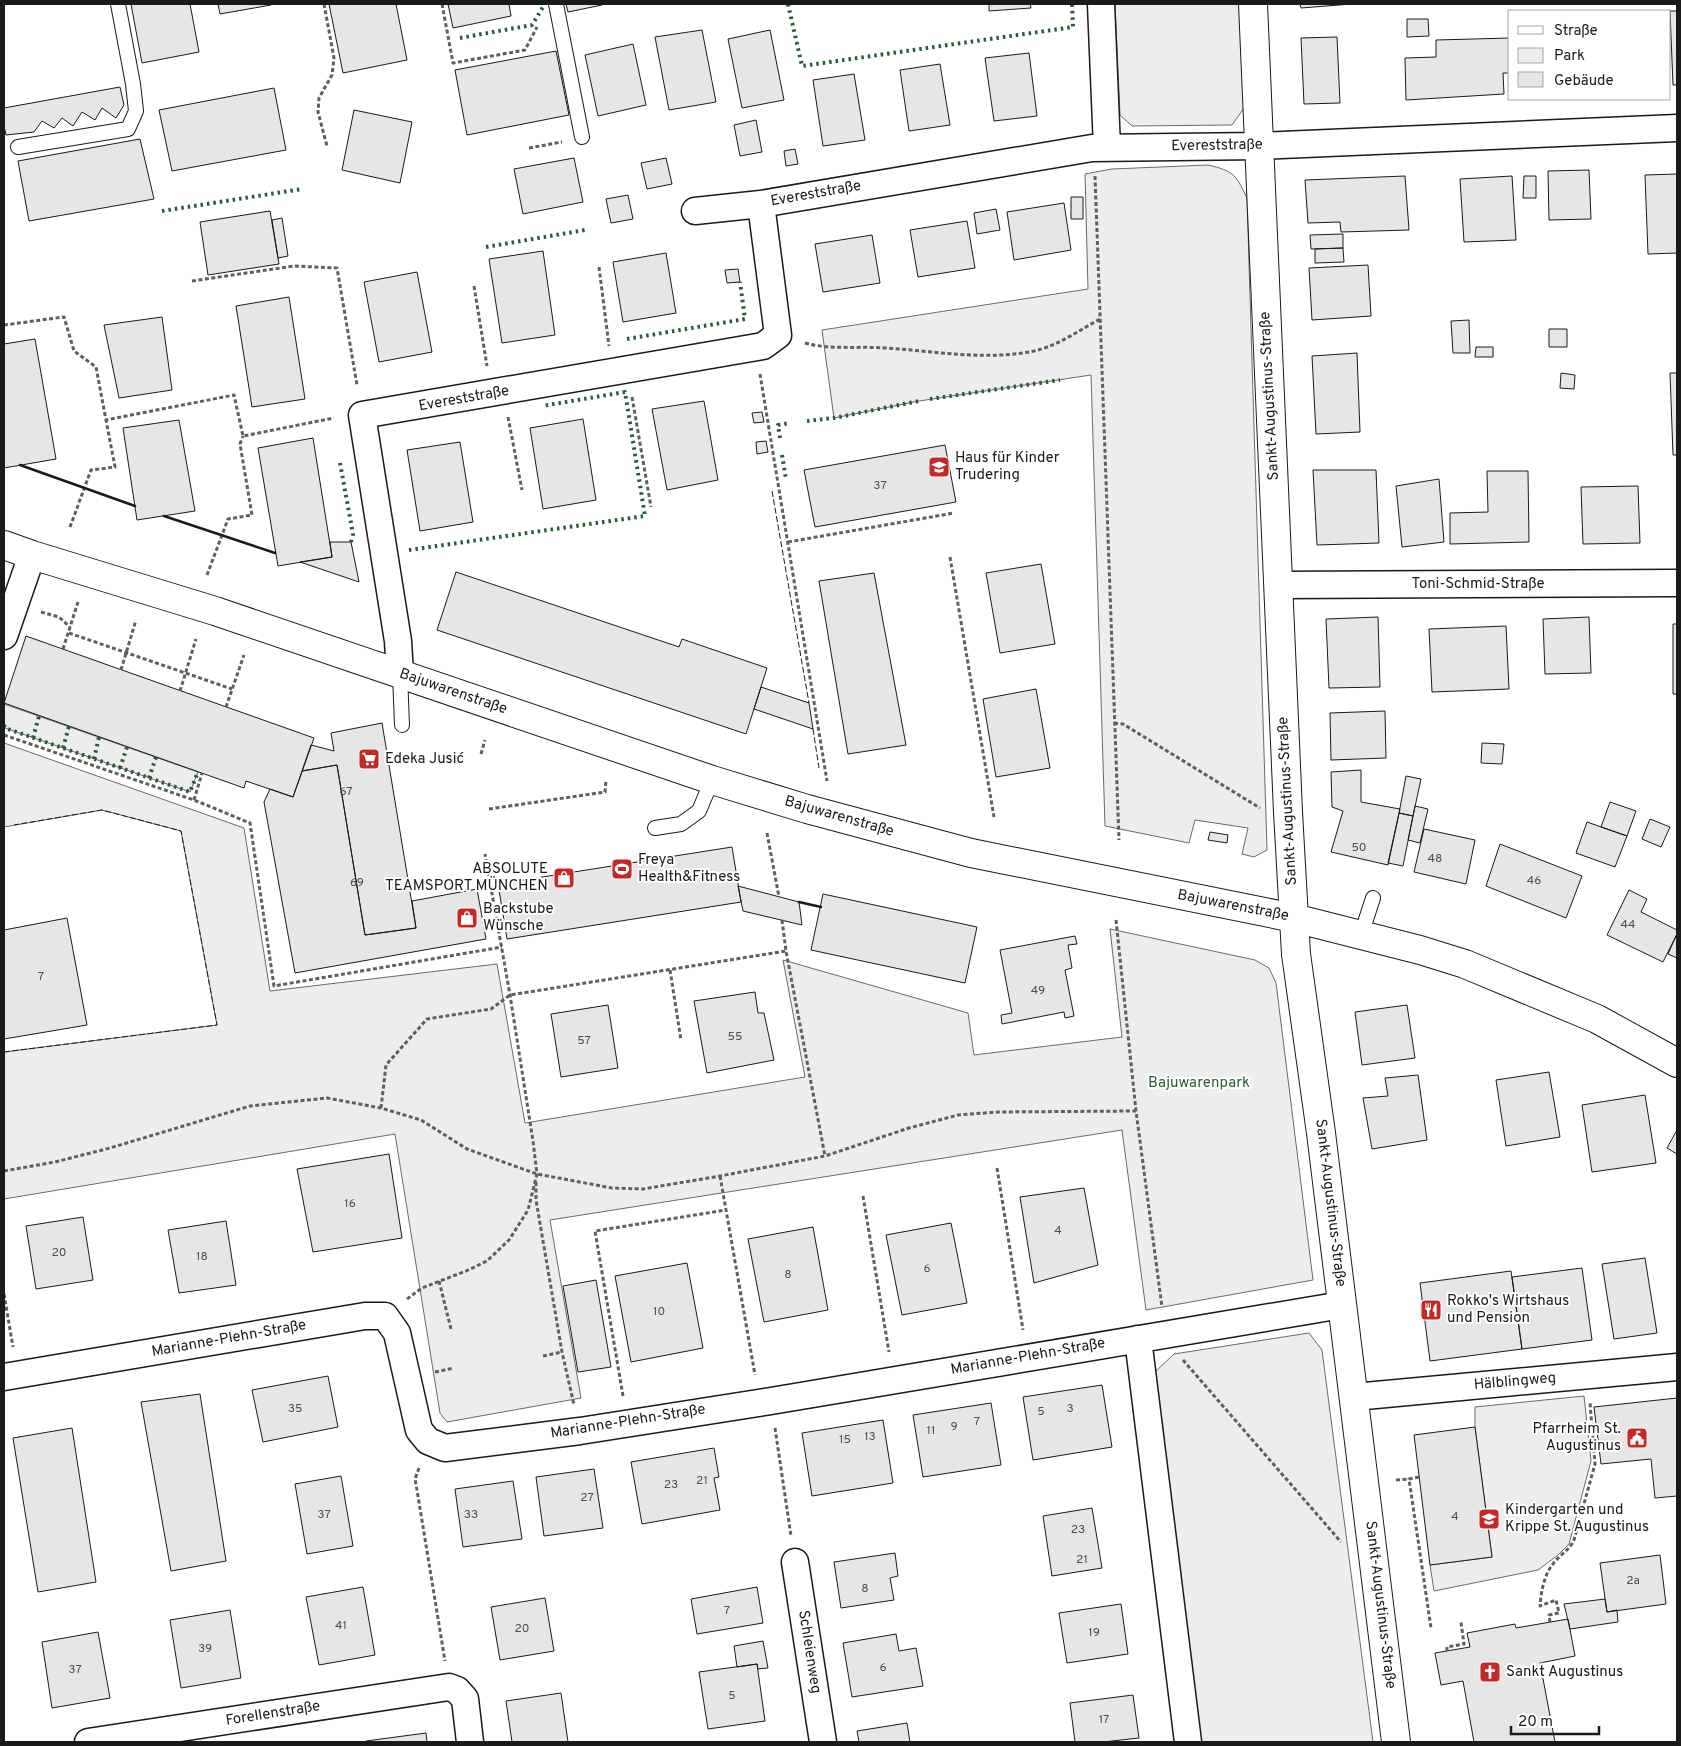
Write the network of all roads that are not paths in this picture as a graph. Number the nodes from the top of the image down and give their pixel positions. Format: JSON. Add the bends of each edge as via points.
{"nodes":[{"id":1,"x":118,"y":4,"type":"edge"},
{"id":2,"x":556,"y":4,"type":"edge"},
{"id":3,"x":1101,"y":4,"type":"edge"},
{"id":4,"x":1253,"y":4,"type":"edge"},
{"id":5,"x":1677,"y":128,"type":"edge"},
{"id":6,"x":582,"y":137,"type":"road end"},
{"id":7,"x":1260,"y":146,"type":"junction"},
{"id":8,"x":18,"y":147,"type":"dead end"},
{"id":9,"x":1100,"y":148,"type":"junction"},
{"id":10,"x":761,"y":204,"type":"junction"},
{"id":11,"x":695,"y":212,"type":"dead end"},
{"id":12,"x":4,"y":545,"type":"edge"},
{"id":13,"x":32,"y":555,"type":"junction"},
{"id":14,"x":1677,"y":583,"type":"edge"},
{"id":15,"x":1279,"y":585,"type":"junction"},
{"id":16,"x":6,"y":621,"type":"edge"},
{"id":17,"x":400,"y":674,"type":"junction"},
{"id":18,"x":402,"y":725,"type":"dead end"},
{"id":19,"x":712,"y":780,"type":"junction"},
{"id":20,"x":655,"y":828,"type":"dead end"},
{"id":21,"x":1373,"y":898,"type":"dead end"},
{"id":22,"x":1294,"y":918,"type":"junction"},
{"id":23,"x":1361,"y":935,"type":"junction"},
{"id":24,"x":1677,"y":1063,"type":"edge"},
{"id":25,"x":1342,"y":1305,"type":"junction"},
{"id":26,"x":1138,"y":1338,"type":"junction"},
{"id":27,"x":1677,"y":1367,"type":"edge"},
{"id":28,"x":11,"y":1376,"type":"edge"},
{"id":29,"x":1354,"y":1397,"type":"junction"},
{"id":30,"x":795,"y":1562,"type":"road end"},
{"id":31,"x":88,"y":1742,"type":"edge"},
{"id":32,"x":470,"y":1742,"type":"edge"},
{"id":33,"x":823,"y":1742,"type":"edge"},
{"id":34,"x":1188,"y":1742,"type":"edge"},
{"id":35,"x":1396,"y":1742,"type":"edge"}],
"edges":[{"from":1,"to":8,"type":"lane","via":[[136,111],[128,129]]},
{"from":2,"to":6,"type":"lane"},
{"from":3,"to":9,"type":"street"},
{"from":4,"to":7,"type":"main road","name":"Sankt-Augustinus-Straße"},
{"from":5,"to":7,"type":"street","name":"Evereststraße"},
{"from":7,"to":9,"type":"street","name":"Evereststraße"},
{"from":7,"to":15,"type":"main road","name":"Sankt-Augustinus-Straße"},
{"from":9,"to":10,"type":"street","name":"Evereststraße"},
{"from":10,"to":11,"type":"street","name":"Evereststraße"},
{"from":10,"to":17,"type":"street","name":"Evereststraße","via":[[778,335],[763,346],[362,416],[398,641]]},
{"from":12,"to":13,"type":"main road","name":"Bajuwarenstraße"},
{"from":13,"to":16,"type":"street"},
{"from":13,"to":17,"type":"main road","name":"Bajuwarenstraße","via":[[215,611]]},
{"from":14,"to":15,"type":"street","name":"Toni-Schmid-Straße"},
{"from":15,"to":22,"type":"main road","name":"Sankt-Augustinus-Straße"},
{"from":17,"to":18,"type":"lane"},
{"from":17,"to":19,"type":"main road","name":"Bajuwarenstraße"},
{"from":19,"to":20,"type":"lane","via":[[699,811],[681,824]]},
{"from":19,"to":22,"type":"main road","name":"Bajuwarenstraße","via":[[971,853]]},
{"from":21,"to":23,"type":"lane"},
{"from":22,"to":23,"type":"main road","name":"Bajuwarenstraße"},
{"from":22,"to":25,"type":"main road","name":"Sankt-Augustinus-Straße"},
{"from":23,"to":24,"type":"main road","name":"Bajuwarenstraße","via":[[1465,964],[1535,992],[1597,1019]]},
{"from":25,"to":26,"type":"street","name":"Marianne-Plehn-Straße"},
{"from":25,"to":29,"type":"main road","name":"Sankt-Augustinus-Straße"},
{"from":26,"to":28,"type":"street","name":"Marianne-Plehn-Straße","via":[[580,1431],[445,1448],[428,1441],[419,1430],[397,1333],[385,1316],[365,1316]]},
{"from":26,"to":34,"type":"street"},
{"from":27,"to":29,"type":"street","name":"Hälblingweg"},
{"from":29,"to":35,"type":"main road","name":"Sankt-Augustinus-Straße"},
{"from":30,"to":33,"type":"street","name":"Schleienweg"},
{"from":31,"to":32,"type":"street","name":"Forellenstraße","via":[[453,1688],[465,1699]]}]}
